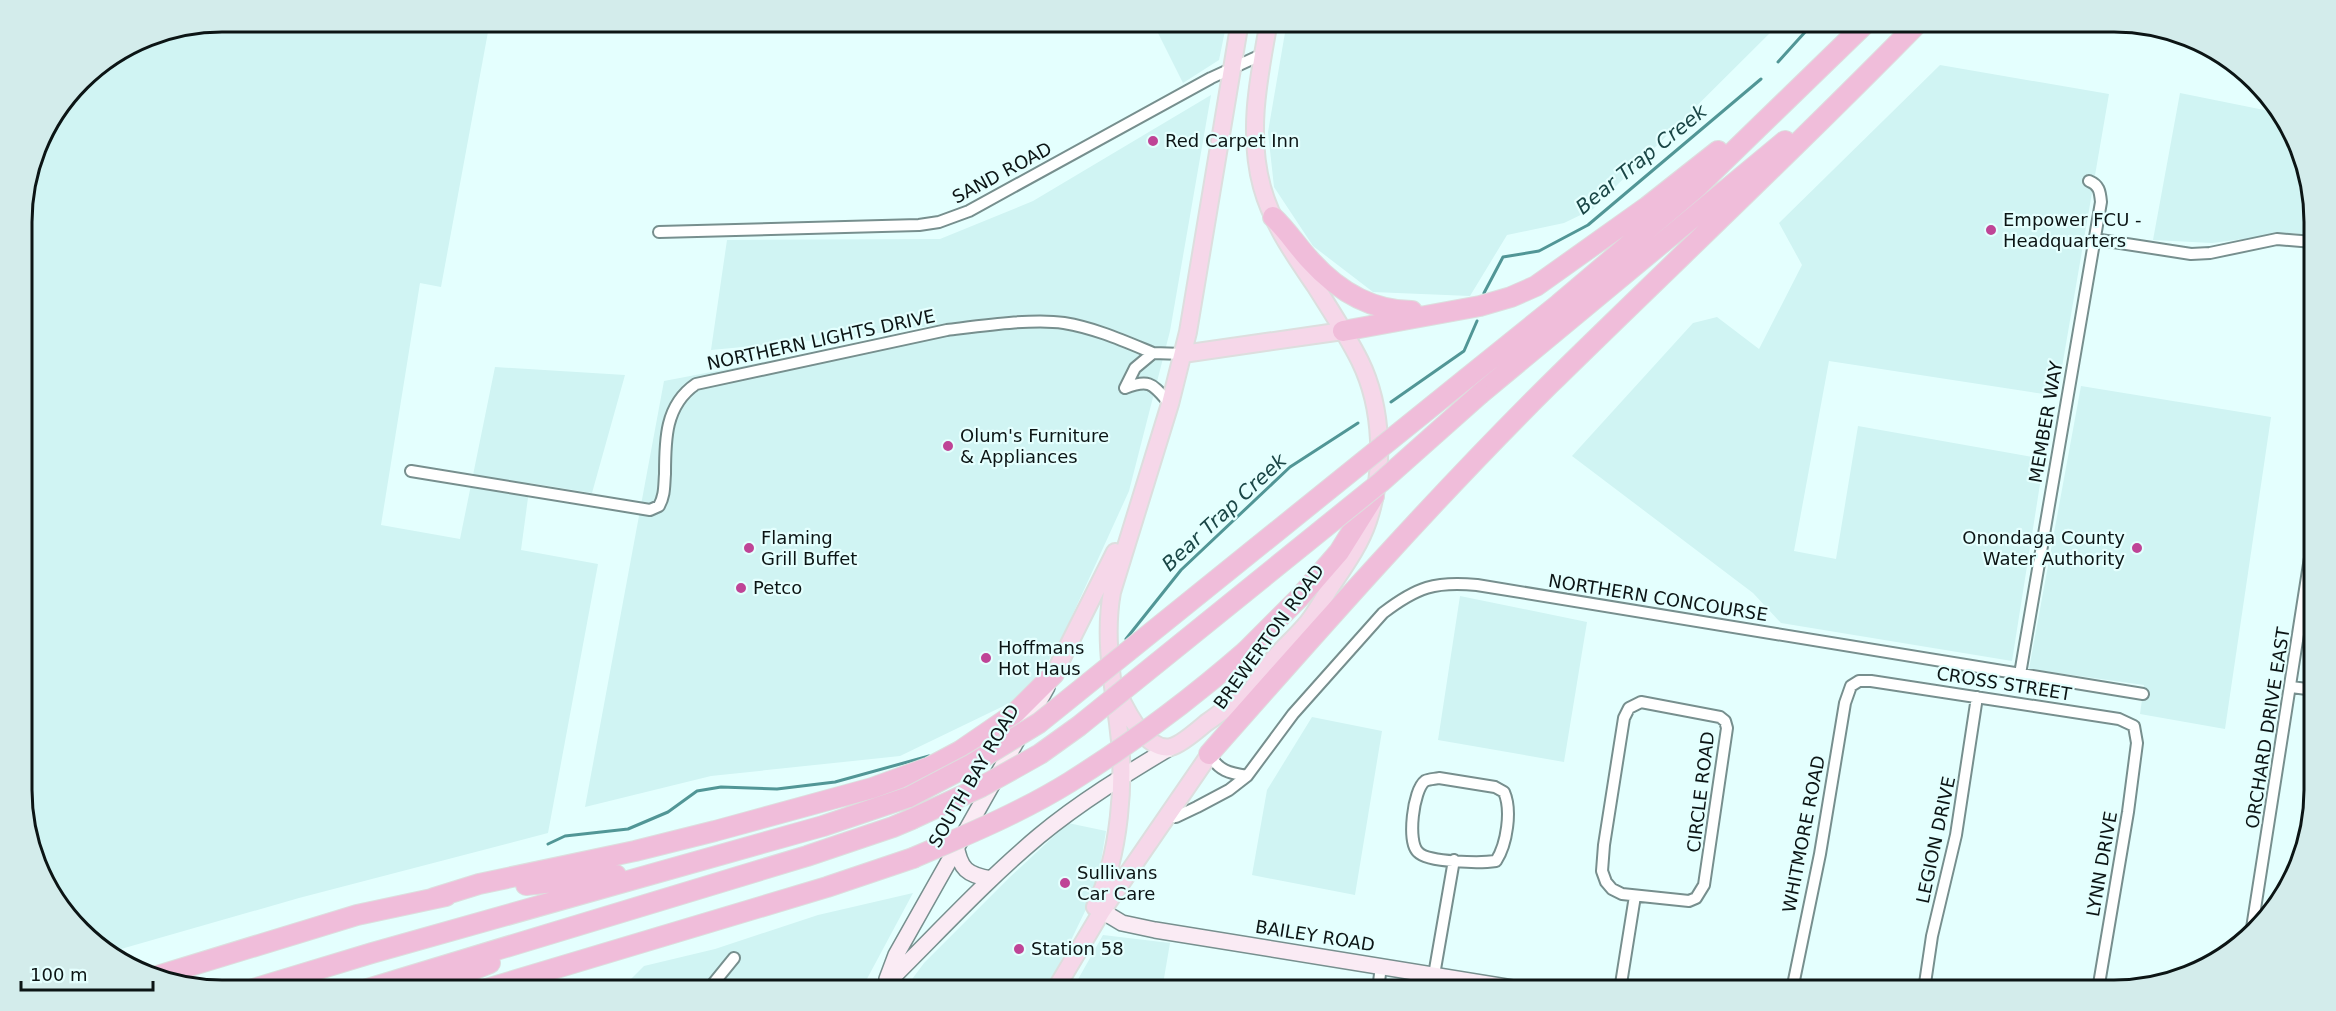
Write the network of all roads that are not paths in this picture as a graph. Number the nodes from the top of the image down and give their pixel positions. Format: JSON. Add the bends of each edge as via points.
{"nodes":[{"id":1,"x":1238,"y":31,"type":"edge"},
{"id":2,"x":1267,"y":31,"type":"edge"},
{"id":3,"x":1858,"y":31,"type":"edge"},
{"id":4,"x":1910,"y":31,"type":"edge"},
{"id":5,"x":1263,"y":54,"type":"junction"},
{"id":6,"x":1232,"y":68,"type":"junction"},
{"id":7,"x":1872,"y":70,"type":"junction"},
{"id":8,"x":1803,"y":84,"type":"junction"},
{"id":9,"x":2089,"y":181,"type":"dead end"},
{"id":10,"x":1273,"y":217,"type":"junction"},
{"id":11,"x":659,"y":232,"type":"dead end"},
{"id":12,"x":2094,"y":239,"type":"junction"},
{"id":13,"x":2304,"y":241,"type":"edge"},
{"id":14,"x":1450,"y":311,"type":"junction"},
{"id":15,"x":1343,"y":331,"type":"junction"},
{"id":16,"x":1153,"y":352,"type":"junction"},
{"id":17,"x":1183,"y":354,"type":"junction"},
{"id":18,"x":1170,"y":404,"type":"junction"},
{"id":19,"x":411,"y":471,"type":"dead end"},
{"id":20,"x":1145,"y":489,"type":"junction"},
{"id":21,"x":1374,"y":496,"type":"junction"},
{"id":22,"x":1433,"y":504,"type":"junction"},
{"id":23,"x":2304,"y":599,"type":"edge"},
{"id":24,"x":1309,"y":621,"type":"junction"},
{"id":25,"x":1266,"y":669,"type":"junction"},
{"id":26,"x":1054,"y":674,"type":"junction"},
{"id":27,"x":2020,"y":674,"type":"junction"},
{"id":28,"x":1112,"y":682,"type":"junction"},
{"id":29,"x":1851,"y":686,"type":"joint"},
{"id":30,"x":2291,"y":687,"type":"junction"},
{"id":31,"x":2304,"y":689,"type":"edge"},
{"id":32,"x":2143,"y":694,"type":"dead end"},
{"id":33,"x":1977,"y":697,"type":"junction"},
{"id":34,"x":2137,"y":743,"type":"joint"},
{"id":35,"x":1172,"y":747,"type":"junction"},
{"id":36,"x":1209,"y":754,"type":"junction"},
{"id":37,"x":1247,"y":776,"type":"junction"},
{"id":38,"x":1121,"y":777,"type":"junction"},
{"id":39,"x":1166,"y":817,"type":"junction"},
{"id":40,"x":956,"y":845,"type":"junction"},
{"id":41,"x":1454,"y":860,"type":"junction"},
{"id":42,"x":681,"y":867,"type":"junction"},
{"id":43,"x":991,"y":879,"type":"junction"},
{"id":44,"x":1635,"y":896,"type":"junction"},
{"id":45,"x":434,"y":898,"type":"junction"},
{"id":46,"x":1102,"y":903,"type":"junction"},
{"id":47,"x":605,"y":917,"type":"junction"},
{"id":48,"x":2254,"y":919,"type":"edge"},
{"id":49,"x":734,"y":958,"type":"dead end"},
{"id":50,"x":207,"y":960,"type":"junction"},
{"id":51,"x":1382,"y":966,"type":"junction"},
{"id":52,"x":161,"y":969,"type":"edge"},
{"id":53,"x":170,"y":972,"type":"edge"},
{"id":54,"x":1434,"y":975,"type":"junction"},
{"id":55,"x":1380,"y":979,"type":"edge"},
{"id":56,"x":1461,"y":979,"type":"edge"},
{"id":57,"x":1622,"y":979,"type":"edge"},
{"id":58,"x":1794,"y":979,"type":"edge"},
{"id":59,"x":1926,"y":979,"type":"edge"},
{"id":60,"x":2100,"y":979,"type":"edge"},
{"id":61,"x":283,"y":980,"type":"edge"},
{"id":62,"x":397,"y":980,"type":"edge"},
{"id":63,"x":448,"y":980,"type":"edge"},
{"id":64,"x":517,"y":980,"type":"edge"},
{"id":65,"x":716,"y":980,"type":"edge"},
{"id":66,"x":886,"y":980,"type":"edge"},
{"id":67,"x":890,"y":980,"type":"edge"},
{"id":68,"x":1061,"y":980,"type":"edge"}],
"edges":[{"from":1,"to":6,"type":"main road","name":"BREWERTON ROAD"},
{"from":2,"to":5,"type":"main road","name":"BREWERTON ROAD"},
{"from":3,"to":8,"type":"highway"},
{"from":4,"to":7,"type":"highway"},
{"from":5,"to":6,"type":"street","name":"SAND ROAD"},
{"from":5,"to":10,"type":"main road","name":"BREWERTON ROAD","via":[[1255,110],[1256,151]]},
{"from":6,"to":11,"type":"street","name":"SAND ROAD","via":[[969,211],[939,222]]},
{"from":6,"to":17,"type":"main road","name":"BREWERTON ROAD"},
{"from":7,"to":22,"type":"highway"},
{"from":7,"to":47,"type":"highway","bridge":true,"via":[[1480,394],[1381,483],[1040,754],[912,819],[807,856]]},
{"from":8,"to":14,"type":"highway","via":[[1647,207],[1536,286],[1511,297]]},
{"from":8,"to":42,"type":"highway","bridge":true,"via":[[1697,187],[1559,304],[1039,723],[909,796],[824,826]]},
{"from":9,"to":12,"type":"street","name":"MEMBER WAY","via":[[2100,191],[2101,202]]},
{"from":10,"to":14,"type":"highway","via":[[1332,282],[1369,304],[1393,311]]},
{"from":10,"to":15,"type":"main road","name":"BREWERTON ROAD"},
{"from":12,"to":13,"type":"street","via":[[2191,254],[2277,239]]},
{"from":12,"to":27,"type":"street","name":"MEMBER WAY"},
{"from":14,"to":15,"type":"highway"},
{"from":15,"to":17,"type":"main road"},
{"from":15,"to":21,"type":"main road","name":"BREWERTON ROAD","via":[[1360,362],[1373,402],[1378,435]]},
{"from":16,"to":17,"type":"street"},
{"from":16,"to":18,"type":"street","via":[[1135,368],[1125,388],[1150,383]]},
{"from":16,"to":19,"type":"street","name":"NORTHERN LIGHTS DRIVE","via":[[1063,323],[981,326],[696,384],[673,409],[664,494],[659,506],[650,510]]},
{"from":17,"to":18,"type":"main road","name":"BREWERTON ROAD"},
{"from":18,"to":20,"type":"main road","name":"BREWERTON ROAD"},
{"from":20,"to":26,"type":"main road","name":"SOUTH BAY ROAD"},
{"from":20,"to":28,"type":"main road","name":"BREWERTON ROAD","via":[[1109,609]]},
{"from":21,"to":24,"type":"main road","name":"BREWERTON ROAD","via":[[1368,522],[1351,556]]},
{"from":21,"to":64,"type":"highway","bridge":true,"via":[[1339,552],[1246,651],[1193,696],[1069,782],[1012,814],[913,858]]},
{"from":22,"to":24,"type":"highway"},
{"from":22,"to":36,"type":"highway"},
{"from":23,"to":30,"type":"street","name":"ORCHARD DRIVE EAST"},
{"from":24,"to":25,"type":"main road","name":"BREWERTON ROAD"},
{"from":25,"to":35,"type":"main road","name":"SOUTH BAY ROAD","via":[[1237,699]]},
{"from":25,"to":36,"type":"main road","name":"BREWERTON ROAD"},
{"from":26,"to":40,"type":"main road","name":"SOUTH BAY ROAD"},
{"from":26,"to":45,"type":"highway","via":[[1014,714],[960,751],[930,767],[872,788],[714,831],[479,884]]},
{"from":27,"to":32,"type":"street","name":"NORTHERN CONCOURSE"},
{"from":27,"to":37,"type":"street","name":"NORTHERN CONCOURSE","via":[[1449,583],[1425,587],[1383,613],[1293,714]]},
{"from":28,"to":35,"type":"main road","via":[[1134,724],[1154,741]]},
{"from":28,"to":38,"type":"main road","name":"BREWERTON ROAD"},
{"from":29,"to":33,"type":"street","name":"CROSS STREET","via":[[1871,681]]},
{"from":29,"to":58,"type":"street","name":"WHITMORE ROAD"},
{"from":30,"to":31,"type":"street"},
{"from":30,"to":48,"type":"street","name":"ORCHARD DRIVE EAST"},
{"from":33,"to":34,"type":"street","name":"CROSS STREET","via":[[2119,719],[2134,726]]},
{"from":33,"to":59,"type":"street","name":"LEGION DRIVE","via":[[1956,835]]},
{"from":34,"to":60,"type":"street","name":"LYNN DRIVE"},
{"from":35,"to":38,"type":"main road","name":"SOUTH BAY ROAD"},
{"from":36,"to":37,"type":"street","via":[[1219,769]]},
{"from":36,"to":39,"type":"main road","name":"BREWERTON ROAD"},
{"from":37,"to":39,"type":"street","name":"NORTHERN CONCOURSE","via":[[1197,807],[1176,817]]},
{"from":38,"to":43,"type":"main road","name":"SOUTH BAY ROAD","via":[[1066,814]]},
{"from":38,"to":46,"type":"main road","name":"BREWERTON ROAD","via":[[1115,842]]},
{"from":39,"to":46,"type":"main road","name":"BREWERTON ROAD"},
{"from":40,"to":43,"type":"main road","via":[[963,868]]},
{"from":40,"to":66,"type":"main road","name":"SOUTH BAY ROAD"},
{"from":41,"to":41,"type":"street","via":[[1421,855],[1413,846],[1414,812],[1419,788],[1426,780],[1439,778],[1495,787],[1508,800],[1501,854],[1496,861]]},
{"from":41,"to":54,"type":"street"},
{"from":42,"to":45,"type":"highway"},
{"from":42,"to":61,"type":"highway"},
{"from":43,"to":67,"type":"main road","name":"SOUTH BAY ROAD"},
{"from":44,"to":44,"type":"street","name":"CIRCLE ROAD","via":[[1612,889],[1602,871],[1624,718],[1629,708],[1641,702],[1720,717],[1725,721],[1727,736],[1704,885],[1696,898],[1689,901]]},
{"from":44,"to":57,"type":"street"},
{"from":45,"to":50,"type":"highway","via":[[357,915]]},
{"from":46,"to":51,"type":"main road","name":"BAILEY ROAD","via":[[1122,923]]},
{"from":46,"to":68,"type":"main road","name":"BREWERTON ROAD"},
{"from":47,"to":62,"type":"highway"},
{"from":47,"to":63,"type":"highway"},
{"from":49,"to":65,"type":"street"},
{"from":50,"to":52,"type":"highway"},
{"from":50,"to":53,"type":"highway"},
{"from":51,"to":54,"type":"main road","name":"BAILEY ROAD"},
{"from":51,"to":55,"type":"street"},
{"from":54,"to":56,"type":"main road","name":"BAILEY ROAD"}]}
